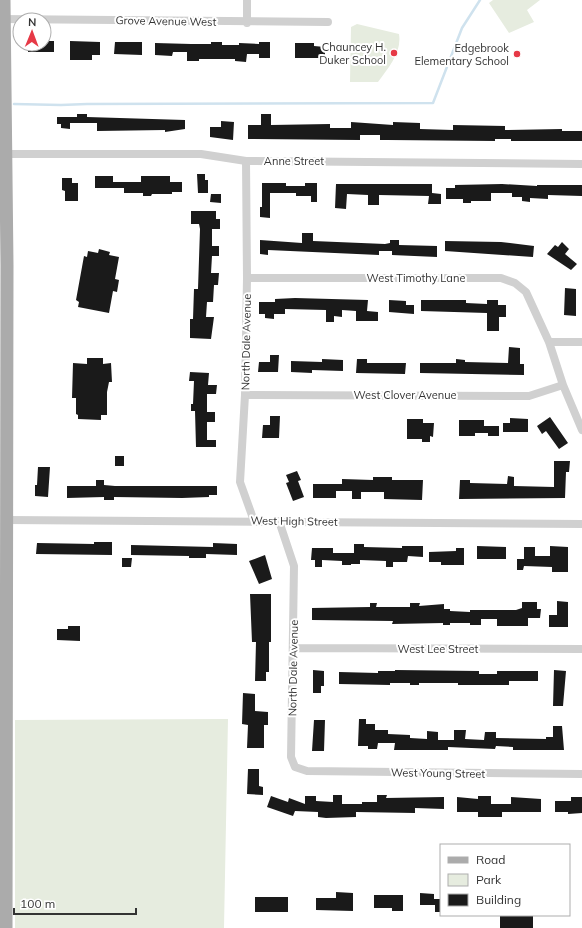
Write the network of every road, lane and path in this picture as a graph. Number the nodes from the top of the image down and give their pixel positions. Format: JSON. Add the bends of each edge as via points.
{"nodes":[{"id":1,"x":4,"y":0,"type":"edge"},
{"id":2,"x":247,"y":0,"type":"edge"},
{"id":3,"x":2,"y":19,"type":"edge"},
{"id":4,"x":328,"y":22,"type":"dead end"},
{"id":5,"x":247,"y":23,"type":"junction"},
{"id":6,"x":6,"y":154,"type":"junction"},
{"id":7,"x":246,"y":161,"type":"junction"},
{"id":8,"x":582,"y":164,"type":"edge"},
{"id":9,"x":247,"y":278,"type":"junction"},
{"id":10,"x":549,"y":342,"type":"junction"},
{"id":11,"x":582,"y":342,"type":"edge"},
{"id":12,"x":563,"y":385,"type":"junction"},
{"id":13,"x":245,"y":395,"type":"junction"},
{"id":14,"x":582,"y":430,"type":"edge"},
{"id":15,"x":7,"y":520,"type":"junction"},
{"id":16,"x":254,"y":521,"type":"junction"},
{"id":17,"x":279,"y":521,"type":"junction"},
{"id":18,"x":582,"y":524,"type":"edge"},
{"id":19,"x":294,"y":648,"type":"junction"},
{"id":20,"x":582,"y":649,"type":"edge"},
{"id":21,"x":582,"y":766,"type":"edge"},
{"id":22,"x":295,"y":767,"type":"joint"},
{"id":23,"x":582,"y":774,"type":"edge"},
{"id":24,"x":6,"y":928,"type":"edge"}],
"edges":[{"from":1,"to":3,"type":"main road"},
{"from":2,"to":5,"type":"street"},
{"from":3,"to":5,"type":"street","name":"Grove Avenue West"},
{"from":3,"to":6,"type":"main road"},
{"from":4,"to":5,"type":"street","name":"Grove Avenue West"},
{"from":6,"to":7,"type":"street","name":"Anne Street","via":[[201,154]]},
{"from":6,"to":15,"type":"main road"},
{"from":7,"to":8,"type":"street","name":"Anne Street"},
{"from":7,"to":9,"type":"street","name":"North Dale Avenue"},
{"from":9,"to":10,"type":"street","name":"West Timothy Lane","via":[[501,278],[515,282],[526,292]]},
{"from":9,"to":13,"type":"street","name":"North Dale Avenue"},
{"from":10,"to":11,"type":"street"},
{"from":10,"to":12,"type":"street","name":"West Timothy Lane"},
{"from":12,"to":13,"type":"street","name":"West Clover Avenue","via":[[529,396]]},
{"from":12,"to":14,"type":"street","name":"West Timothy Lane"},
{"from":13,"to":16,"type":"street","name":"North Dale Avenue","via":[[240,482]]},
{"from":15,"to":16,"type":"street","name":"West High Street"},
{"from":15,"to":24,"type":"main road"},
{"from":16,"to":17,"type":"street","name":"West High Street"},
{"from":17,"to":18,"type":"street","name":"West High Street"},
{"from":17,"to":19,"type":"street","name":"North Dale Avenue","via":[[294,566]]},
{"from":19,"to":20,"type":"street","name":"West Lee Street"},
{"from":19,"to":22,"type":"street","name":"North Dale Avenue","via":[[292,757]]},
{"from":21,"to":23,"type":"street"},
{"from":22,"to":23,"type":"street","name":"West Young Street","via":[[307,771]]}]}
